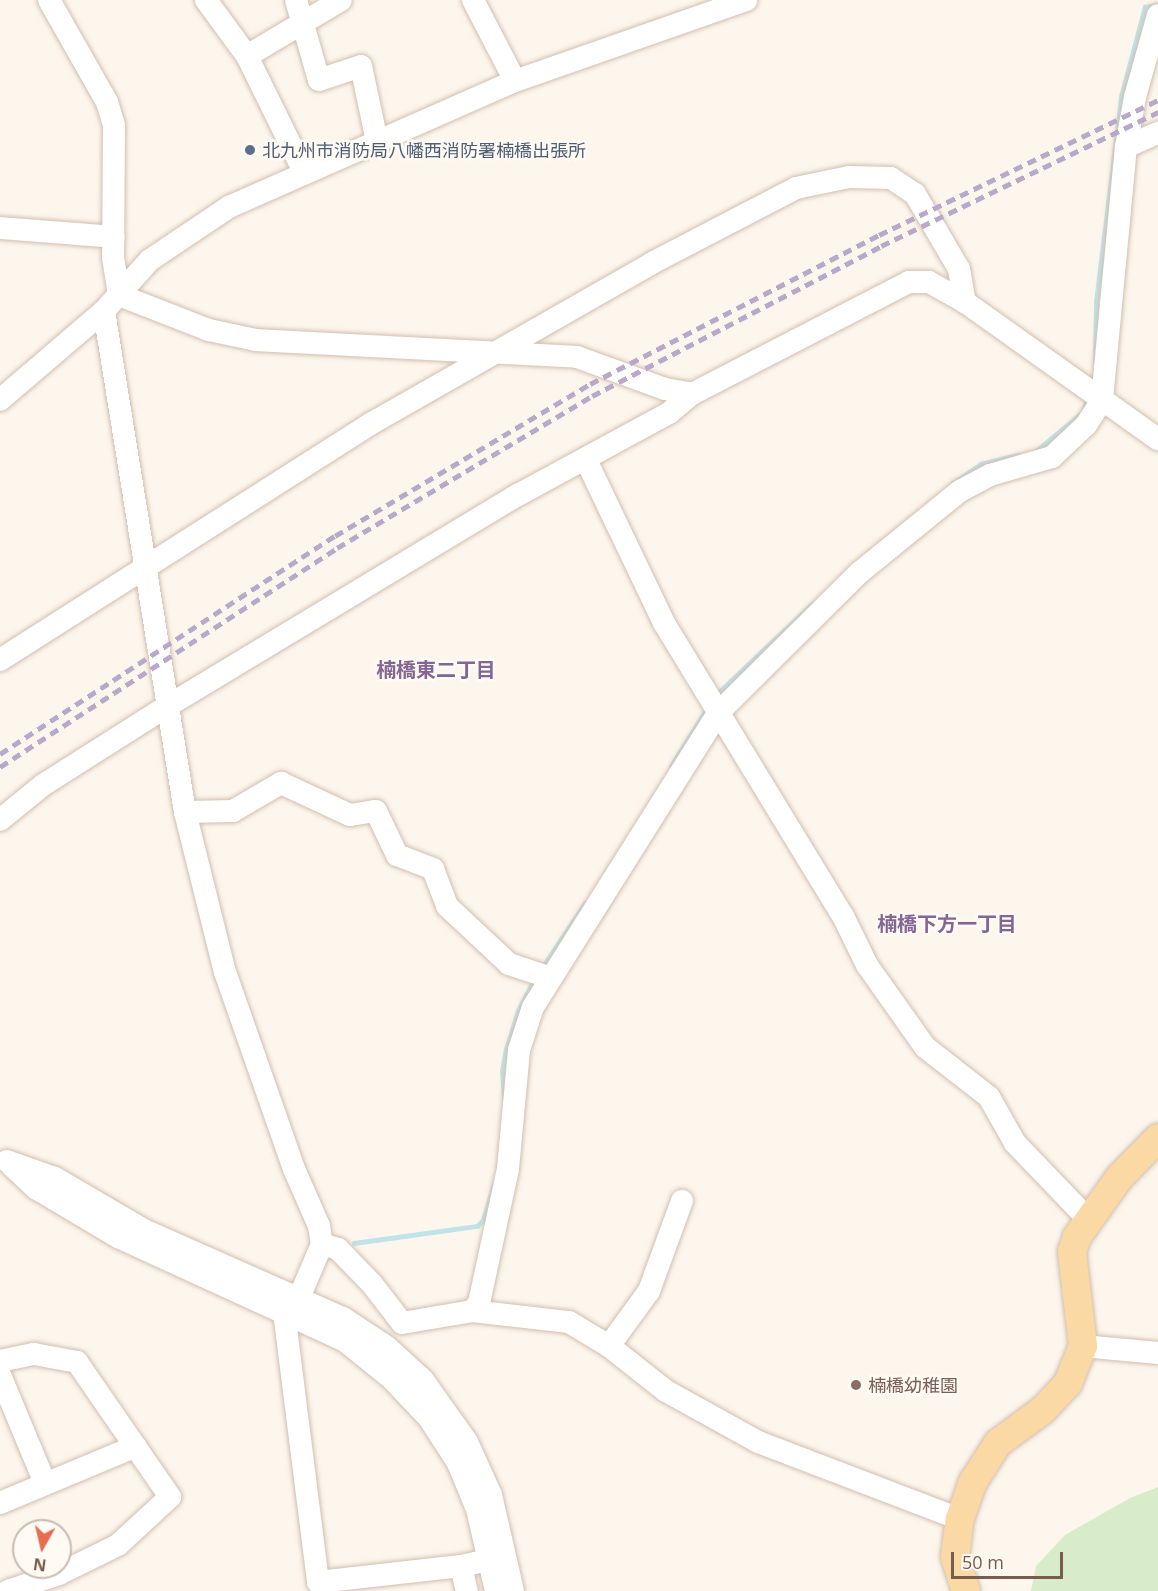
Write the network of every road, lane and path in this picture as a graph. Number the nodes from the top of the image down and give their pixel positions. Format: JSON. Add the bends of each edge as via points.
{"nodes":[{"id":1,"x":49,"y":0,"type":"edge"},
{"id":2,"x":206,"y":0,"type":"edge"},
{"id":3,"x":296,"y":0,"type":"edge"},
{"id":4,"x":341,"y":0,"type":"edge"},
{"id":5,"x":473,"y":0,"type":"edge"},
{"id":6,"x":746,"y":0,"type":"edge"},
{"id":7,"x":1154,"y":0,"type":"edge"},
{"id":8,"x":1158,"y":15,"type":"edge"},
{"id":9,"x":304,"y":22,"type":"junction"},
{"id":10,"x":247,"y":56,"type":"junction"},
{"id":11,"x":515,"y":81,"type":"junction"},
{"id":12,"x":1158,"y":133,"type":"edge"},
{"id":13,"x":377,"y":141,"type":"junction"},
{"id":14,"x":1126,"y":147,"type":"junction"},
{"id":15,"x":304,"y":172,"type":"junction"},
{"id":16,"x":0,"y":228,"type":"edge"},
{"id":17,"x":114,"y":237,"type":"junction"},
{"id":18,"x":965,"y":302,"type":"junction"},
{"id":19,"x":112,"y":303,"type":"junction"},
{"id":20,"x":492,"y":354,"type":"junction"},
{"id":21,"x":692,"y":394,"type":"junction"},
{"id":22,"x":0,"y":400,"type":"edge"},
{"id":23,"x":1102,"y":400,"type":"junction"},
{"id":24,"x":1158,"y":439,"type":"edge"},
{"id":25,"x":586,"y":460,"type":"junction"},
{"id":26,"x":145,"y":567,"type":"junction"},
{"id":27,"x":0,"y":660,"type":"edge"},
{"id":28,"x":166,"y":707,"type":"junction"},
{"id":29,"x":718,"y":713,"type":"junction"},
{"id":30,"x":185,"y":812,"type":"junction"},
{"id":31,"x":0,"y":820,"type":"edge"},
{"id":32,"x":551,"y":978,"type":"junction"},
{"id":33,"x":1158,"y":1138,"type":"edge"},
{"id":34,"x":2,"y":1162,"type":"edge"},
{"id":35,"x":682,"y":1201,"type":"dead end"},
{"id":36,"x":1088,"y":1219,"type":"junction"},
{"id":37,"x":322,"y":1244,"type":"junction"},
{"id":38,"x":292,"y":1305,"type":"junction"},
{"id":39,"x":472,"y":1311,"type":"junction"},
{"id":40,"x":609,"y":1346,"type":"junction"},
{"id":41,"x":1083,"y":1346,"type":"junction"},
{"id":42,"x":1158,"y":1353,"type":"edge"},
{"id":43,"x":0,"y":1361,"type":"edge"},
{"id":44,"x":0,"y":1375,"type":"edge"},
{"id":45,"x":136,"y":1446,"type":"junction"},
{"id":46,"x":45,"y":1483,"type":"junction"},
{"id":47,"x":0,"y":1503,"type":"edge"},
{"id":48,"x":960,"y":1519,"type":"junction"},
{"id":49,"x":497,"y":1558,"type":"junction"},
{"id":50,"x":461,"y":1566,"type":"junction"},
{"id":51,"x":62,"y":1582,"type":"edge"},
{"id":52,"x":8,"y":1591,"type":"edge"},
{"id":53,"x":467,"y":1591,"type":"edge"},
{"id":54,"x":496,"y":1591,"type":"edge"},
{"id":55,"x":513,"y":1591,"type":"edge"},
{"id":56,"x":966,"y":1591,"type":"edge"}],
"edges":[{"from":1,"to":17,"type":"street","via":[[107,102],[114,125]]},
{"from":2,"to":10,"type":"street"},
{"from":3,"to":9,"type":"street"},
{"from":4,"to":9,"type":"street"},
{"from":5,"to":11,"type":"street"},
{"from":6,"to":11,"type":"street"},
{"from":7,"to":8,"type":"street"},
{"from":8,"to":14,"type":"street","via":[[1135,97]]},
{"from":9,"to":10,"type":"street"},
{"from":9,"to":13,"type":"street","via":[[319,80],[361,66]]},
{"from":10,"to":15,"type":"street"},
{"from":11,"to":13,"type":"street"},
{"from":12,"to":14,"type":"street"},
{"from":13,"to":15,"type":"street"},
{"from":14,"to":23,"type":"street"},
{"from":15,"to":19,"type":"street","via":[[229,207],[150,260]]},
{"from":16,"to":17,"type":"street"},
{"from":17,"to":19,"type":"street"},
{"from":18,"to":20,"type":"street","via":[[958,269],[915,194],[891,178],[849,177],[796,188],[748,210]]},
{"from":18,"to":21,"type":"street","via":[[929,282],[909,282]]},
{"from":18,"to":23,"type":"street"},
{"from":19,"to":20,"type":"street","via":[[256,340]]},
{"from":19,"to":22,"type":"street"},
{"from":19,"to":26,"type":"street"},
{"from":20,"to":21,"type":"street","via":[[577,357],[665,389]]},
{"from":20,"to":26,"type":"street","via":[[372,423]]},
{"from":21,"to":25,"type":"street","via":[[669,413]]},
{"from":23,"to":24,"type":"street"},
{"from":23,"to":29,"type":"street","via":[[1086,425],[1052,457],[990,475],[960,491],[868,566]]},
{"from":25,"to":28,"type":"street","via":[[518,495]]},
{"from":25,"to":29,"type":"street","via":[[664,622]]},
{"from":26,"to":27,"type":"street"},
{"from":26,"to":28,"type":"street"},
{"from":28,"to":30,"type":"street"},
{"from":28,"to":31,"type":"street","via":[[43,785]]},
{"from":29,"to":32,"type":"street"},
{"from":29,"to":36,"type":"street","via":[[843,916],[867,965],[911,1028],[925,1047],[989,1097],[1015,1143]]},
{"from":30,"to":32,"type":"street","via":[[233,811],[281,783],[350,815],[376,811],[397,855],[434,868],[447,906],[509,964]]},
{"from":30,"to":37,"type":"street","via":[[225,972],[294,1169],[319,1226]]},
{"from":32,"to":39,"type":"street","via":[[533,1007],[519,1050],[508,1169],[479,1303]]},
{"from":33,"to":36,"type":"main road"},
{"from":34,"to":38,"type":"street","via":[[55,1178],[144,1230]]},
{"from":35,"to":40,"type":"street","via":[[649,1292]]},
{"from":36,"to":41,"type":"main road","via":[[1072,1252]]},
{"from":37,"to":38,"type":"street"},
{"from":37,"to":39,"type":"street","via":[[338,1250],[372,1284],[402,1323]]},
{"from":38,"to":49,"type":"street","via":[[351,1324],[387,1347],[423,1380],[467,1442],[491,1495]]},
{"from":38,"to":50,"type":"street","via":[[318,1582]]},
{"from":39,"to":40,"type":"street","via":[[569,1322]]},
{"from":40,"to":48,"type":"street","via":[[666,1391],[758,1442]]},
{"from":41,"to":42,"type":"street"},
{"from":41,"to":48,"type":"main road","via":[[1068,1383],[985,1460]]},
{"from":43,"to":45,"type":"street","via":[[34,1354],[77,1362]]},
{"from":44,"to":46,"type":"street"},
{"from":45,"to":46,"type":"street"},
{"from":45,"to":51,"type":"street","via":[[170,1497],[118,1545]]},
{"from":46,"to":47,"type":"street"},
{"from":48,"to":56,"type":"main road","via":[[955,1557]]},
{"from":49,"to":50,"type":"street"},
{"from":49,"to":54,"type":"street"},
{"from":49,"to":55,"type":"street"},
{"from":50,"to":53,"type":"street"},
{"from":51,"to":52,"type":"street"}]}
